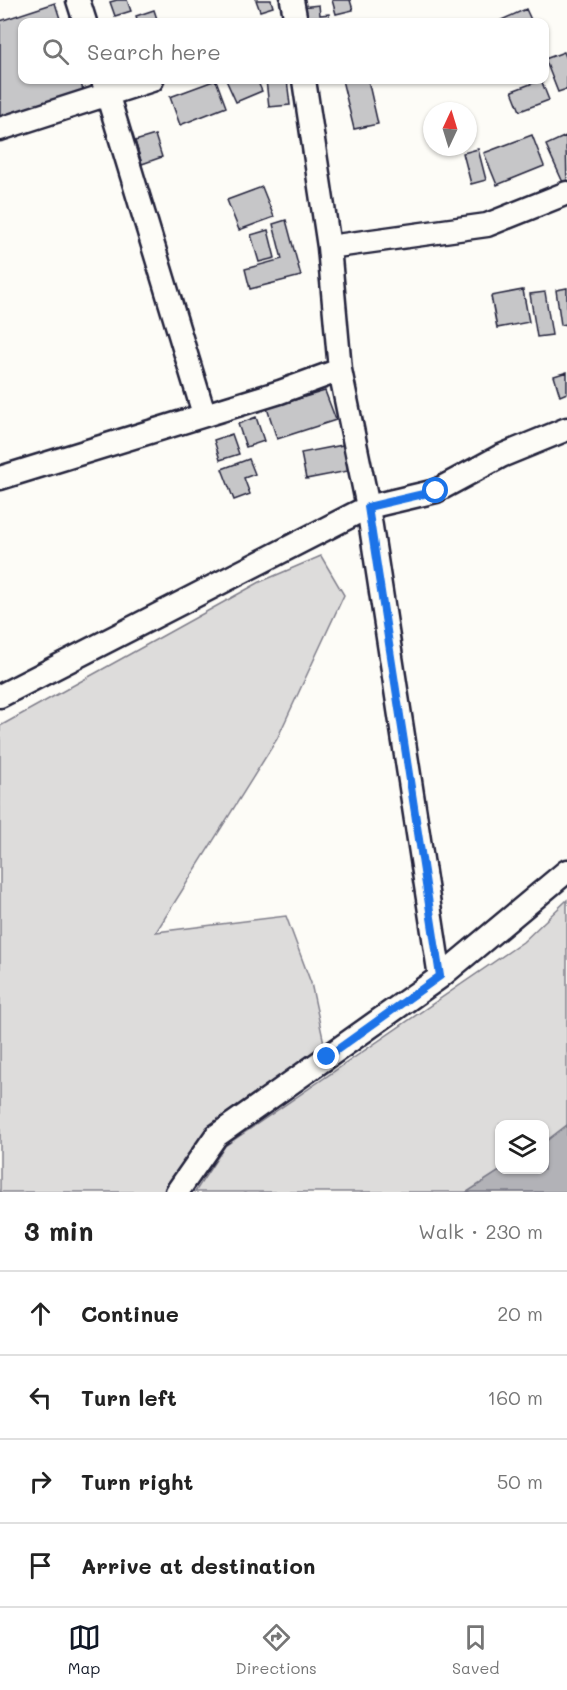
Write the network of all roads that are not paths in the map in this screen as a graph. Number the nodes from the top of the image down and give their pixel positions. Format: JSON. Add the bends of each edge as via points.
{"nodes":[{"id":1,"x":78,"y":0,"type":"edge"},
{"id":2,"x":292,"y":0,"type":"edge"},
{"id":3,"x":85,"y":18,"type":"edge"},
{"id":4,"x":295,"y":18,"type":"edge"},
{"id":5,"x":126,"y":84,"type":"edge"},
{"id":6,"x":305,"y":84,"type":"edge"},
{"id":7,"x":106,"y":87,"type":"edge"},
{"id":8,"x":0,"y":129,"type":"edge"},
{"id":9,"x":567,"y":193,"type":"edge"},
{"id":10,"x":329,"y":248,"type":"junction"},
{"id":11,"x":340,"y":370,"type":"junction"},
{"id":12,"x":204,"y":414,"type":"junction"},
{"id":13,"x":567,"y":429,"type":"edge"},
{"id":14,"x":0,"y":478,"type":"edge"},
{"id":15,"x":368,"y":507,"type":"junction"},
{"id":16,"x":0,"y":696,"type":"edge"},
{"id":17,"x":567,"y":871,"type":"edge"},
{"id":18,"x":440,"y":976,"type":"junction"},
{"id":19,"x":177,"y":1192,"type":"edge"}],
"edges":[{"from":1,"to":3,"type":"street"},
{"from":2,"to":4,"type":"street"},
{"from":5,"to":7,"type":"street"},
{"from":6,"to":10,"type":"street"},
{"from":7,"to":8,"type":"street"},
{"from":7,"to":12,"type":"street"},
{"from":9,"to":10,"type":"street","via":[[488,225]]},
{"from":10,"to":11,"type":"street"},
{"from":11,"to":12,"type":"street"},
{"from":11,"to":15,"type":"street"},
{"from":12,"to":14,"type":"street"},
{"from":13,"to":15,"type":"street","via":[[501,456],[436,491]]},
{"from":15,"to":16,"type":"street"},
{"from":15,"to":18,"type":"street"},
{"from":17,"to":18,"type":"street"},
{"from":18,"to":19,"type":"street","via":[[216,1136]]}]}
